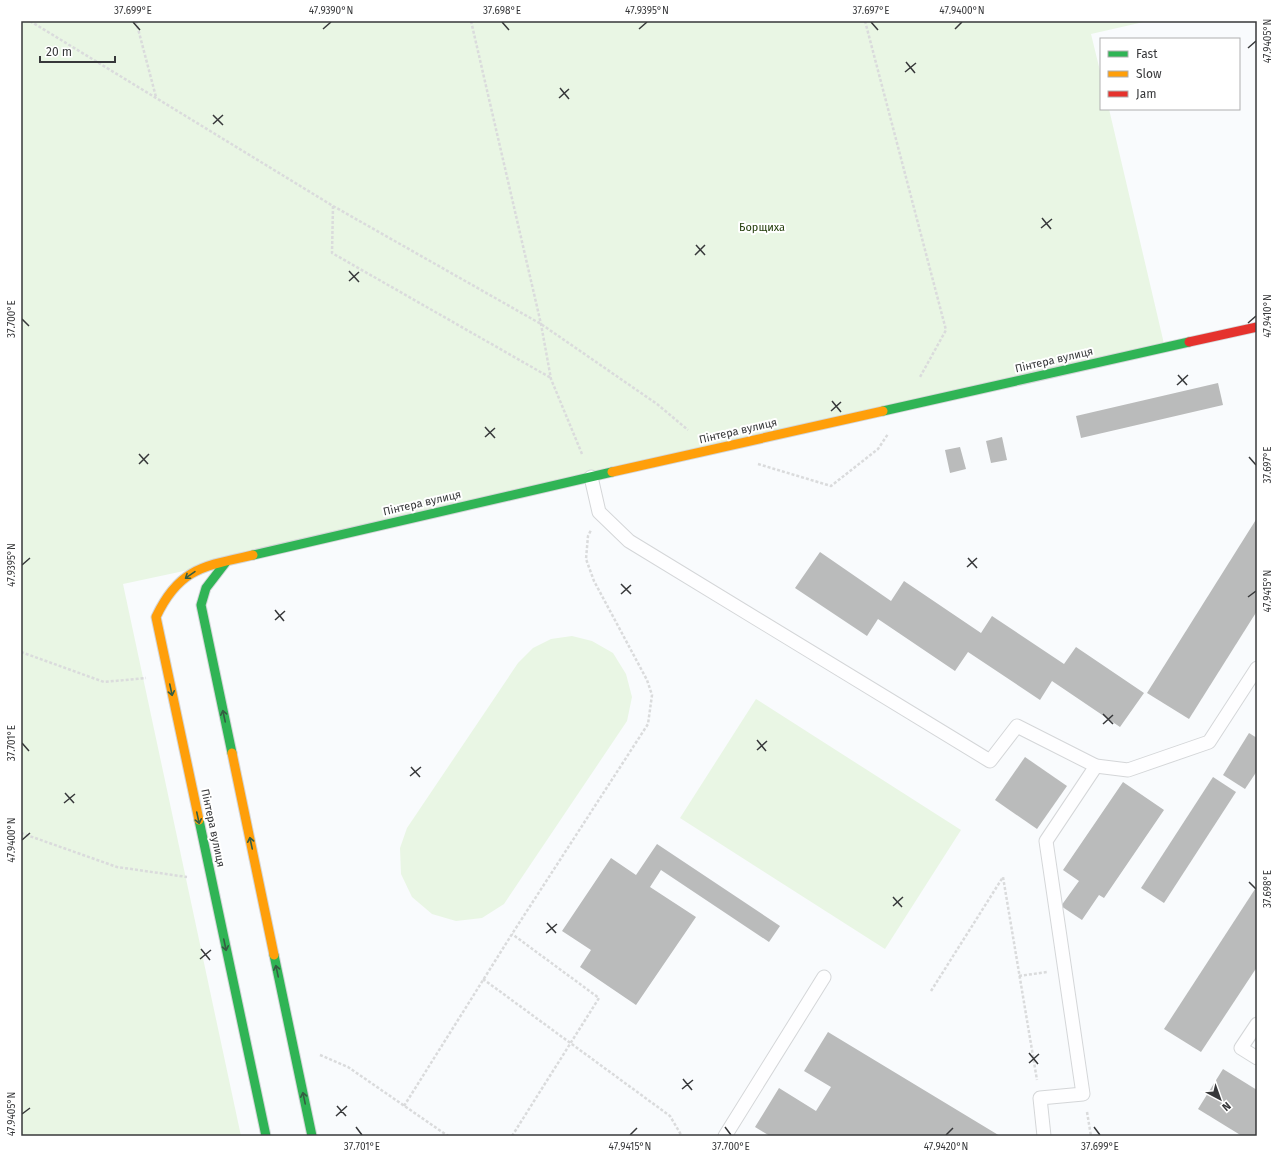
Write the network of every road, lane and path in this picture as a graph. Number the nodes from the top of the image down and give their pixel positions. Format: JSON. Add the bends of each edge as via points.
{"nodes":[{"id":1,"x":30,"y":21,"type":"edge"},
{"id":2,"x":136,"y":21,"type":"edge"},
{"id":3,"x":471,"y":21,"type":"edge"},
{"id":4,"x":865,"y":21,"type":"edge"},
{"id":5,"x":156,"y":98,"type":"junction"},
{"id":6,"x":333,"y":206,"type":"junction"},
{"id":7,"x":541,"y":324,"type":"junction"},
{"id":8,"x":1257,"y":327,"type":"edge"},
{"id":9,"x":551,"y":378,"type":"junction"},
{"id":10,"x":920,"y":378,"type":"dead end"},
{"id":11,"x":904,"y":406,"type":"junction"},
{"id":12,"x":711,"y":449,"type":"junction"},
{"id":13,"x":754,"y":463,"type":"dead end"},
{"id":14,"x":591,"y":476,"type":"junction"},
{"id":15,"x":599,"y":512,"type":"junction"},
{"id":16,"x":226,"y":562,"type":"junction"},
{"id":17,"x":21,"y":652,"type":"edge"},
{"id":18,"x":1257,"y":668,"type":"edge"},
{"id":19,"x":168,"y":676,"type":"junction"},
{"id":20,"x":1096,"y":766,"type":"junction"},
{"id":21,"x":21,"y":833,"type":"edge"},
{"id":22,"x":212,"y":880,"type":"junction"},
{"id":23,"x":512,"y":934,"type":"junction"},
{"id":24,"x":1065,"y":970,"type":"junction"},
{"id":25,"x":1019,"y":976,"type":"junction"},
{"id":26,"x":824,"y":977,"type":"dead end"},
{"id":27,"x":483,"y":979,"type":"junction"},
{"id":28,"x":931,"y":991,"type":"dead end"},
{"id":29,"x":1257,"y":1024,"type":"edge"},
{"id":30,"x":570,"y":1043,"type":"junction"},
{"id":31,"x":292,"y":1044,"type":"junction"},
{"id":32,"x":1257,"y":1058,"type":"edge"},
{"id":33,"x":1084,"y":1094,"type":"junction"},
{"id":34,"x":1040,"y":1098,"type":"junction"},
{"id":35,"x":404,"y":1106,"type":"junction"},
{"id":36,"x":266,"y":1136,"type":"edge"},
{"id":37,"x":312,"y":1136,"type":"edge"},
{"id":38,"x":448,"y":1136,"type":"edge"},
{"id":39,"x":512,"y":1136,"type":"edge"},
{"id":40,"x":681,"y":1136,"type":"edge"},
{"id":41,"x":725,"y":1136,"type":"edge"},
{"id":42,"x":1044,"y":1136,"type":"edge"},
{"id":43,"x":1091,"y":1136,"type":"edge"}],
"edges":[{"from":1,"to":5,"type":"path"},
{"from":2,"to":5,"type":"path"},
{"from":3,"to":7,"type":"path"},
{"from":4,"to":10,"type":"path","via":[[946,330]]},
{"from":5,"to":6,"type":"path"},
{"from":6,"to":7,"type":"path"},
{"from":6,"to":9,"type":"path","via":[[332,253]]},
{"from":7,"to":9,"type":"path"},
{"from":7,"to":12,"type":"path","via":[[657,404]]},
{"from":8,"to":11,"type":"street","name":"Пінтера вулиця"},
{"from":9,"to":14,"type":"path"},
{"from":11,"to":12,"type":"street","name":"Пінтера вулиця"},
{"from":11,"to":13,"type":"path","via":[[878,449],[831,486]]},
{"from":12,"to":14,"type":"street","name":"Пінтера вулиця"},
{"from":14,"to":15,"type":"lane"},
{"from":14,"to":16,"type":"street","name":"Пінтера вулиця"},
{"from":15,"to":20,"type":"lane","via":[[628,541],[990,760],[1017,726]]},
{"from":15,"to":23,"type":"path","via":[[588,536],[586,559],[594,581],[647,680],[652,695],[648,724]]},
{"from":16,"to":19,"type":"street","name":"Пінтера вулиця","one_way":true,"via":[[208,565],[190,574],[162,602],[156,617]]},
{"from":31,"to":16,"type":"street","one_way":true,"via":[[201,605],[206,588]]},
{"from":17,"to":19,"type":"path","via":[[104,682]]},
{"from":18,"to":20,"type":"lane","via":[[1208,742],[1128,770]]},
{"from":19,"to":22,"type":"street","name":"Пінтера вулиця","one_way":true},
{"from":20,"to":24,"type":"lane","via":[[1046,841]]},
{"from":21,"to":22,"type":"path","via":[[117,867]]},
{"from":22,"to":36,"type":"street","name":"Пінтера вулиця","one_way":true},
{"from":23,"to":27,"type":"path"},
{"from":23,"to":30,"type":"path","via":[[599,998]]},
{"from":24,"to":25,"type":"path"},
{"from":24,"to":33,"type":"lane"},
{"from":25,"to":28,"type":"path","via":[[1003,877]]},
{"from":25,"to":34,"type":"path"},
{"from":26,"to":41,"type":"lane"},
{"from":27,"to":30,"type":"path"},
{"from":27,"to":35,"type":"path"},
{"from":29,"to":32,"type":"lane","via":[[1241,1048]]},
{"from":30,"to":39,"type":"path"},
{"from":30,"to":40,"type":"path","via":[[670,1116]]},
{"from":31,"to":35,"type":"path","via":[[348,1067]]},
{"from":37,"to":31,"type":"street","one_way":true},
{"from":33,"to":34,"type":"lane"},
{"from":33,"to":43,"type":"path"},
{"from":34,"to":42,"type":"lane"},
{"from":35,"to":38,"type":"path"}]}
